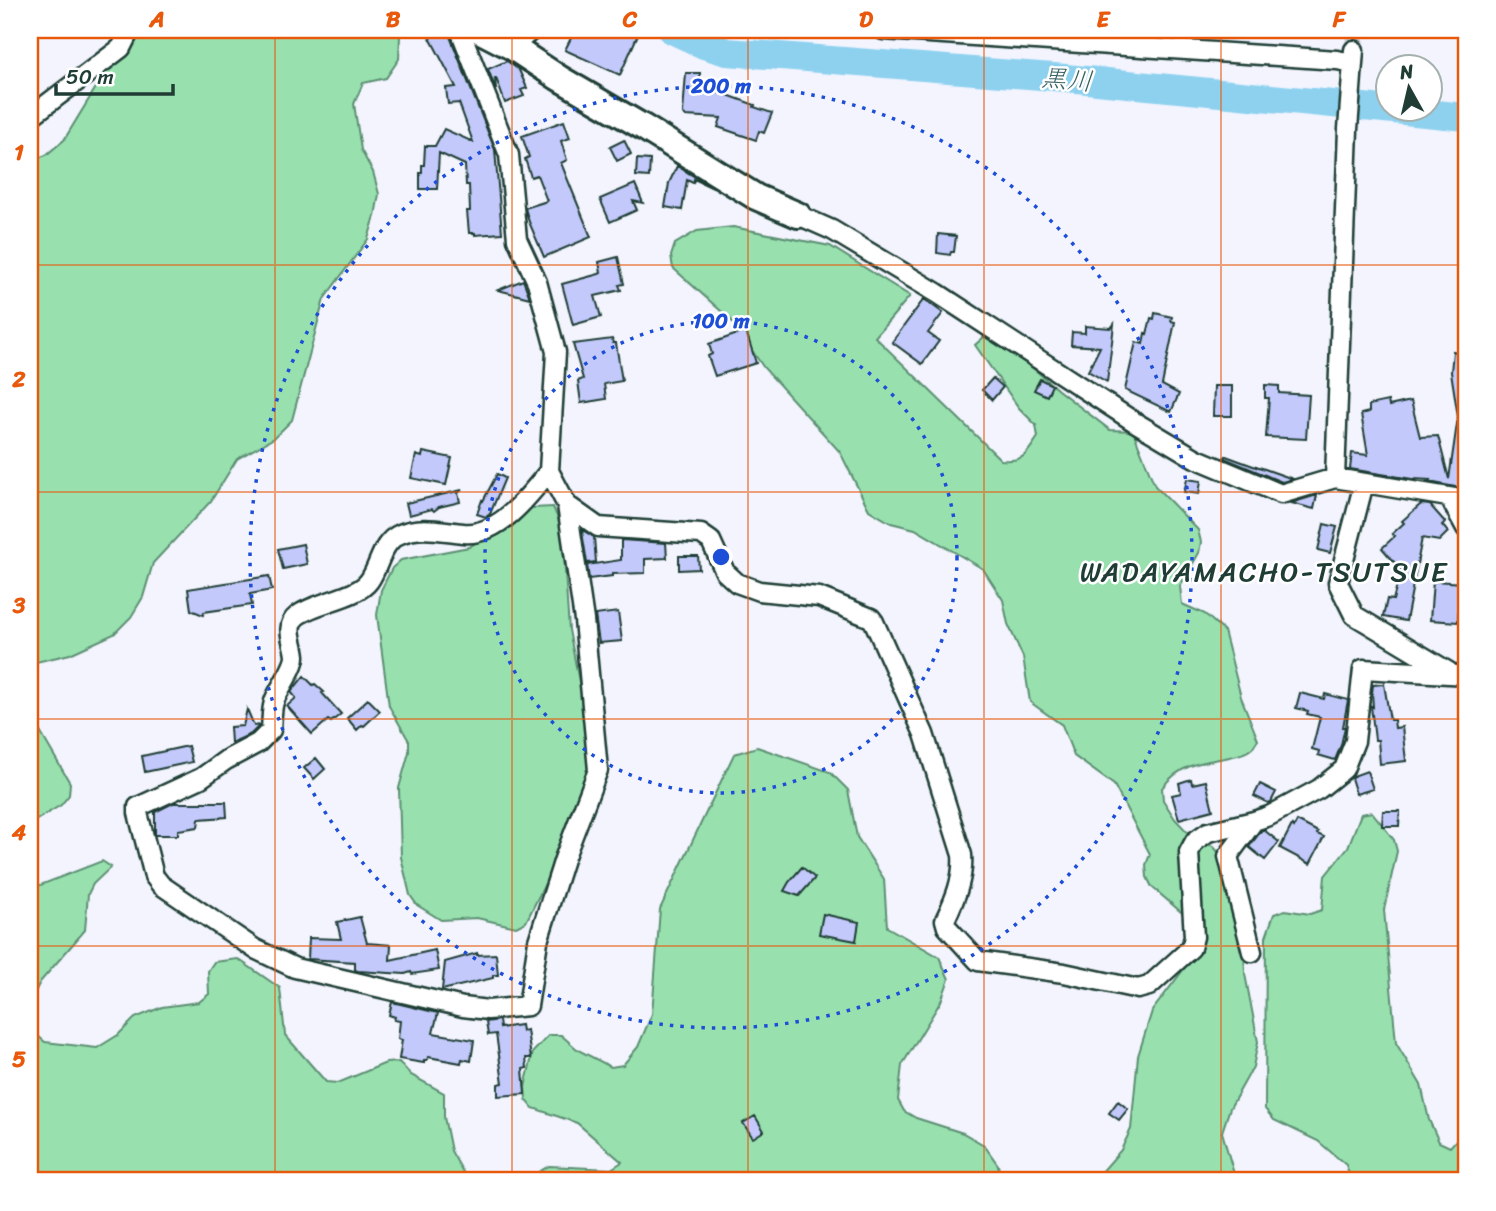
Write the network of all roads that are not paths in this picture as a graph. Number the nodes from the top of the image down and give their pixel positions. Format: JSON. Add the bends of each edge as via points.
{"nodes":[{"id":1,"x":130,"y":30,"type":"edge"},
{"id":2,"x":460,"y":30,"type":"edge"},
{"id":3,"x":479,"y":30,"type":"edge"},
{"id":4,"x":532,"y":30,"type":"edge"},
{"id":5,"x":883,"y":30,"type":"edge"},
{"id":6,"x":512,"y":47,"type":"junction"},
{"id":7,"x":30,"y":117,"type":"edge"},
{"id":8,"x":798,"y":215,"type":"joint"},
{"id":9,"x":550,"y":471,"type":"junction"},
{"id":10,"x":1335,"y":478,"type":"junction"},
{"id":11,"x":1364,"y":483,"type":"junction"},
{"id":12,"x":1458,"y":498,"type":"edge"},
{"id":13,"x":567,"y":505,"type":"junction"},
{"id":14,"x":1466,"y":528,"type":"edge"},
{"id":15,"x":1459,"y":675,"type":"edge"},
{"id":16,"x":1254,"y":821,"type":"junction"},
{"id":17,"x":1252,"y":952,"type":"dead end"}],
"edges":[{"from":1,"to":7,"type":"street","via":[[121,48]]},
{"from":2,"to":9,"type":"street","via":[[509,155],[517,239],[537,282],[555,352]]},
{"from":3,"to":6,"type":"street"},
{"from":4,"to":6,"type":"street"},
{"from":5,"to":10,"type":"street","via":[[1309,58],[1353,57]]},
{"from":6,"to":8,"type":"street","via":[[756,197]]},
{"from":8,"to":10,"type":"street","via":[[832,230],[937,293],[1195,457],[1281,494]]},
{"from":9,"to":13,"type":"street"},
{"from":9,"to":13,"type":"street","via":[[520,507],[484,531],[466,534],[435,528],[398,534],[388,541],[368,583],[295,618],[290,628],[295,658],[274,702],[271,730],[201,778],[138,807],[154,876],[161,885],[255,949],[295,968],[463,1007],[528,1006],[538,941],[598,770],[584,620]]},
{"from":10,"to":11,"type":"street"},
{"from":11,"to":12,"type":"street"},
{"from":11,"to":15,"type":"street","via":[[1338,583],[1353,615]]},
{"from":12,"to":14,"type":"street"},
{"from":13,"to":16,"type":"street","via":[[598,527],[701,534],[737,583],[759,591],[819,597],[871,618],[924,734],[962,855],[961,879],[945,920],[947,927],[978,961],[1138,989],[1149,986],[1191,948],[1189,852],[1195,841],[1208,832]]},
{"from":15,"to":16,"type":"street","via":[[1363,669],[1355,741],[1344,769],[1319,789]]},
{"from":16,"to":17,"type":"street","via":[[1228,856]]}]}
